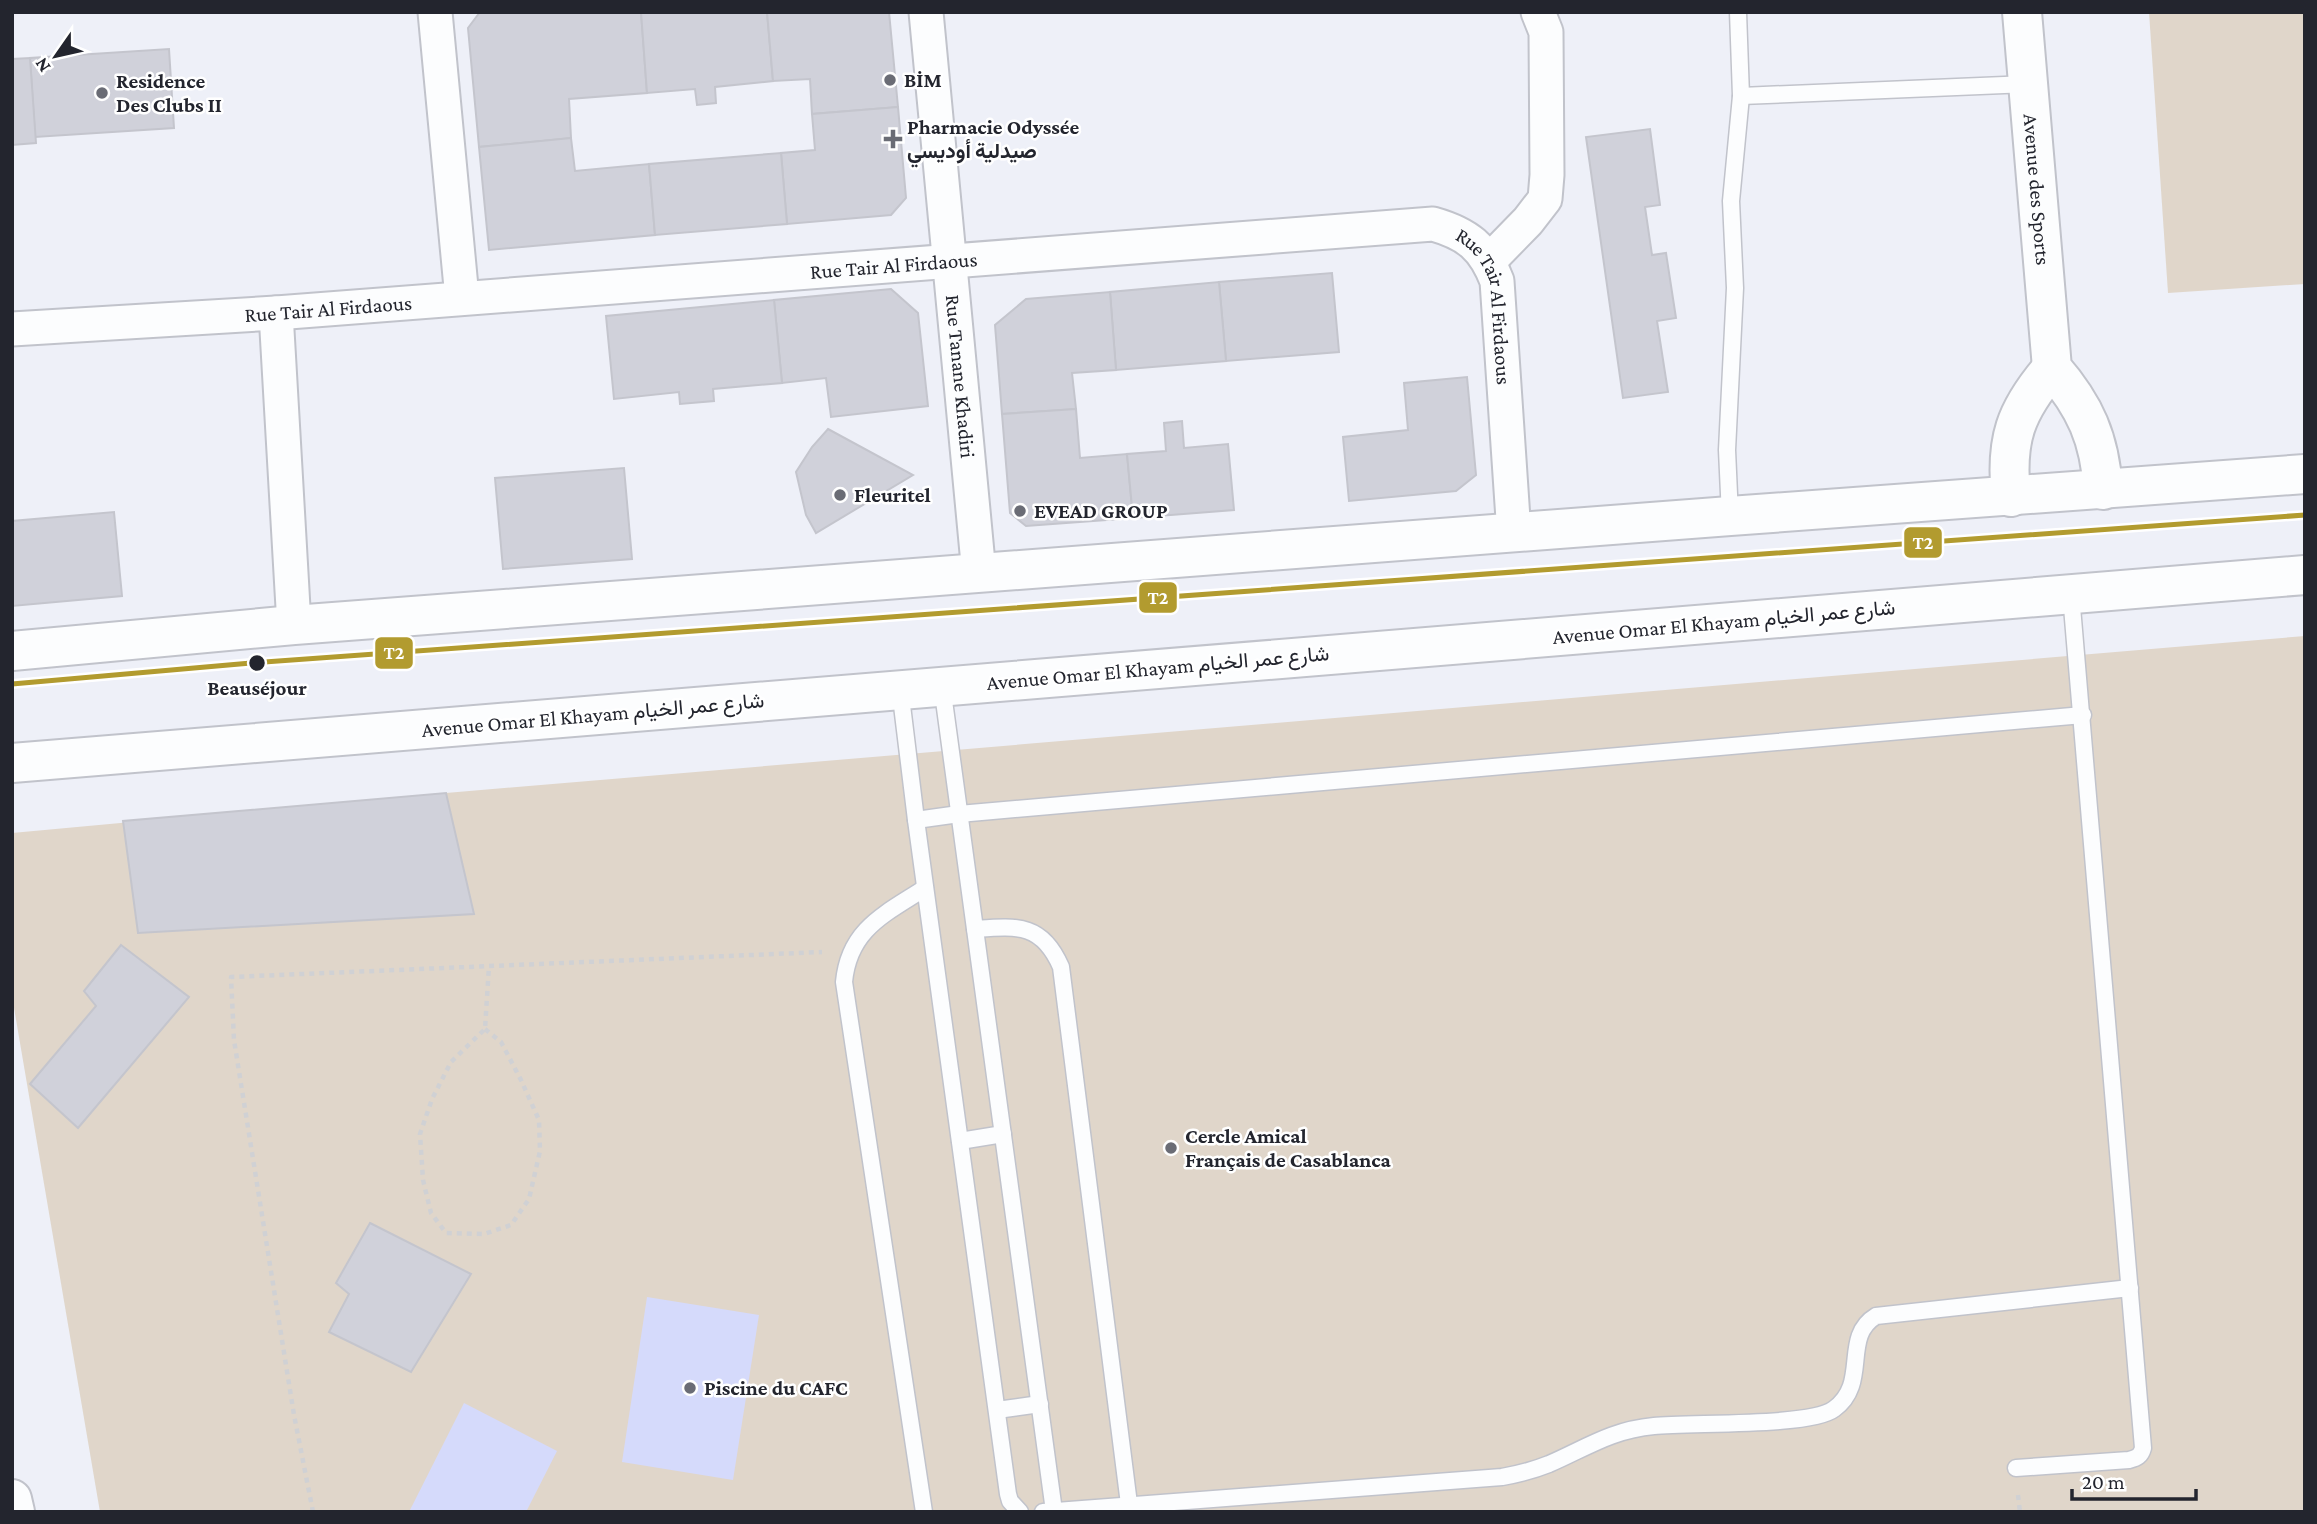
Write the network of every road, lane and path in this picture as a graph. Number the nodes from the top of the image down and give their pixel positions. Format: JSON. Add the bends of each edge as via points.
{"nodes":[{"id":1,"x":435,"y":12,"type":"edge"},
{"id":2,"x":926,"y":12,"type":"edge"},
{"id":3,"x":1538,"y":12,"type":"edge"},
{"id":4,"x":1738,"y":12,"type":"edge"},
{"id":5,"x":2022,"y":12,"type":"edge"},
{"id":6,"x":2028,"y":84,"type":"junction"},
{"id":7,"x":1741,"y":96,"type":"junction"},
{"id":8,"x":950,"y":261,"type":"junction"},
{"id":9,"x":1489,"y":261,"type":"junction"},
{"id":10,"x":462,"y":298,"type":"junction"},
{"id":11,"x":276,"y":313,"type":"junction"},
{"id":12,"x":12,"y":329,"type":"edge"},
{"id":13,"x":2052,"y":368,"type":"junction"},
{"id":14,"x":2305,"y":474,"type":"edge"},
{"id":15,"x":2102,"y":489,"type":"junction"},
{"id":16,"x":2011,"y":497,"type":"junction"},
{"id":17,"x":1730,"y":516,"type":"junction"},
{"id":18,"x":1514,"y":534,"type":"junction"},
{"id":19,"x":979,"y":574,"type":"junction"},
{"id":20,"x":2305,"y":575,"type":"edge"},
{"id":21,"x":2071,"y":595,"type":"junction"},
{"id":22,"x":293,"y":625,"type":"junction"},
{"id":23,"x":12,"y":651,"type":"edge"},
{"id":24,"x":942,"y":686,"type":"junction"},
{"id":25,"x":900,"y":689,"type":"junction"},
{"id":26,"x":2082,"y":715,"type":"junction"},
{"id":27,"x":12,"y":763,"type":"edge"},
{"id":28,"x":959,"y":814,"type":"junction"},
{"id":29,"x":916,"y":820,"type":"junction"},
{"id":30,"x":925,"y":888,"type":"junction"},
{"id":31,"x":975,"y":929,"type":"junction"},
{"id":32,"x":851,"y":951,"type":"junction"},
{"id":33,"x":489,"y":966,"type":"junction"},
{"id":34,"x":485,"y":1029,"type":"junction"},
{"id":35,"x":1003,"y":1134,"type":"junction"},
{"id":36,"x":960,"y":1141,"type":"junction"},
{"id":37,"x":2130,"y":1288,"type":"junction"},
{"id":38,"x":1040,"y":1404,"type":"junction"},
{"id":39,"x":997,"y":1410,"type":"junction"},
{"id":40,"x":2016,"y":1468,"type":"dead end"},
{"id":41,"x":12,"y":1499,"type":"edge"},
{"id":42,"x":1129,"y":1504,"type":"junction"},
{"id":43,"x":1049,"y":1511,"type":"edge"},
{"id":44,"x":15,"y":1512,"type":"edge"},
{"id":45,"x":313,"y":1512,"type":"edge"},
{"id":46,"x":924,"y":1512,"type":"edge"},
{"id":47,"x":1020,"y":1512,"type":"edge"}],
"edges":[{"from":1,"to":10,"type":"street"},
{"from":2,"to":8,"type":"street","name":"Rue Tanane Khadiri"},
{"from":3,"to":9,"type":"street","via":[[1546,32],[1545,199]]},
{"from":4,"to":7,"type":"lane"},
{"from":5,"to":6,"type":"street","name":"Avenue des Sports"},
{"from":6,"to":7,"type":"lane"},
{"from":6,"to":13,"type":"street","name":"Avenue des Sports"},
{"from":7,"to":17,"type":"lane","via":[[1731,201],[1735,288],[1727,450]]},
{"from":8,"to":9,"type":"street","name":"Rue Tair Al Firdaous","via":[[1433,224],[1454,230]]},
{"from":8,"to":10,"type":"street","name":"Rue Tair Al Firdaous"},
{"from":8,"to":19,"type":"street","name":"Rue Tanane Khadiri"},
{"from":9,"to":18,"type":"street","name":"Rue Tair Al Firdaous","via":[[1497,281]]},
{"from":10,"to":11,"type":"street","name":"Rue Tair Al Firdaous"},
{"from":11,"to":12,"type":"street","name":"Rue Tair Al Firdaous"},
{"from":11,"to":22,"type":"street"},
{"from":13,"to":15,"type":"street","via":[[2070,388],[2092,430]]},
{"from":13,"to":16,"type":"street","via":[[2033,390],[2011,441]]},
{"from":14,"to":15,"type":"street"},
{"from":15,"to":16,"type":"street"},
{"from":16,"to":17,"type":"street"},
{"from":17,"to":18,"type":"street"},
{"from":18,"to":19,"type":"street"},
{"from":19,"to":22,"type":"street"},
{"from":20,"to":21,"type":"street","name":"Avenue Omar El Khayam شارع عمر الخيام"},
{"from":21,"to":24,"type":"street","name":"Avenue Omar El Khayam شارع عمر الخيام"},
{"from":21,"to":26,"type":"lane"},
{"from":22,"to":23,"type":"street"},
{"from":24,"to":25,"type":"street","name":"Avenue Omar El Khayam شارع عمر الخيام"},
{"from":24,"to":28,"type":"lane"},
{"from":25,"to":27,"type":"street","name":"Avenue Omar El Khayam شارع عمر الخيام"},
{"from":25,"to":29,"type":"lane"},
{"from":26,"to":28,"type":"lane"},
{"from":26,"to":37,"type":"lane"},
{"from":28,"to":29,"type":"lane"},
{"from":28,"to":31,"type":"lane"},
{"from":29,"to":30,"type":"lane"},
{"from":30,"to":32,"type":"lane","via":[[869,925]]},
{"from":30,"to":36,"type":"lane"},
{"from":31,"to":35,"type":"lane"},
{"from":31,"to":42,"type":"lane","via":[[1028,929],[1054,951],[1060,967]]},
{"from":32,"to":33,"type":"path"},
{"from":32,"to":46,"type":"lane","via":[[846,998]]},
{"from":33,"to":34,"type":"path"},
{"from":33,"to":45,"type":"path","via":[[230,977],[234,1040]]},
{"from":34,"to":34,"type":"path","via":[[501,1042],[525,1090],[538,1120],[540,1152],[529,1199],[511,1225],[484,1234],[446,1233],[431,1213],[420,1134],[452,1062]]},
{"from":35,"to":36,"type":"lane"},
{"from":35,"to":38,"type":"lane"},
{"from":36,"to":39,"type":"lane"},
{"from":37,"to":40,"type":"lane","via":[[2141,1454],[2129,1460]]},
{"from":37,"to":42,"type":"lane","via":[[1877,1316],[1858,1336],[1851,1390],[1834,1409],[1809,1418],[1625,1430],[1539,1468],[1502,1477]]},
{"from":38,"to":39,"type":"lane"},
{"from":38,"to":43,"type":"lane"},
{"from":39,"to":47,"type":"lane","via":[[1010,1501]]},
{"from":41,"to":44,"type":"street"},
{"from":42,"to":43,"type":"lane"}]}
